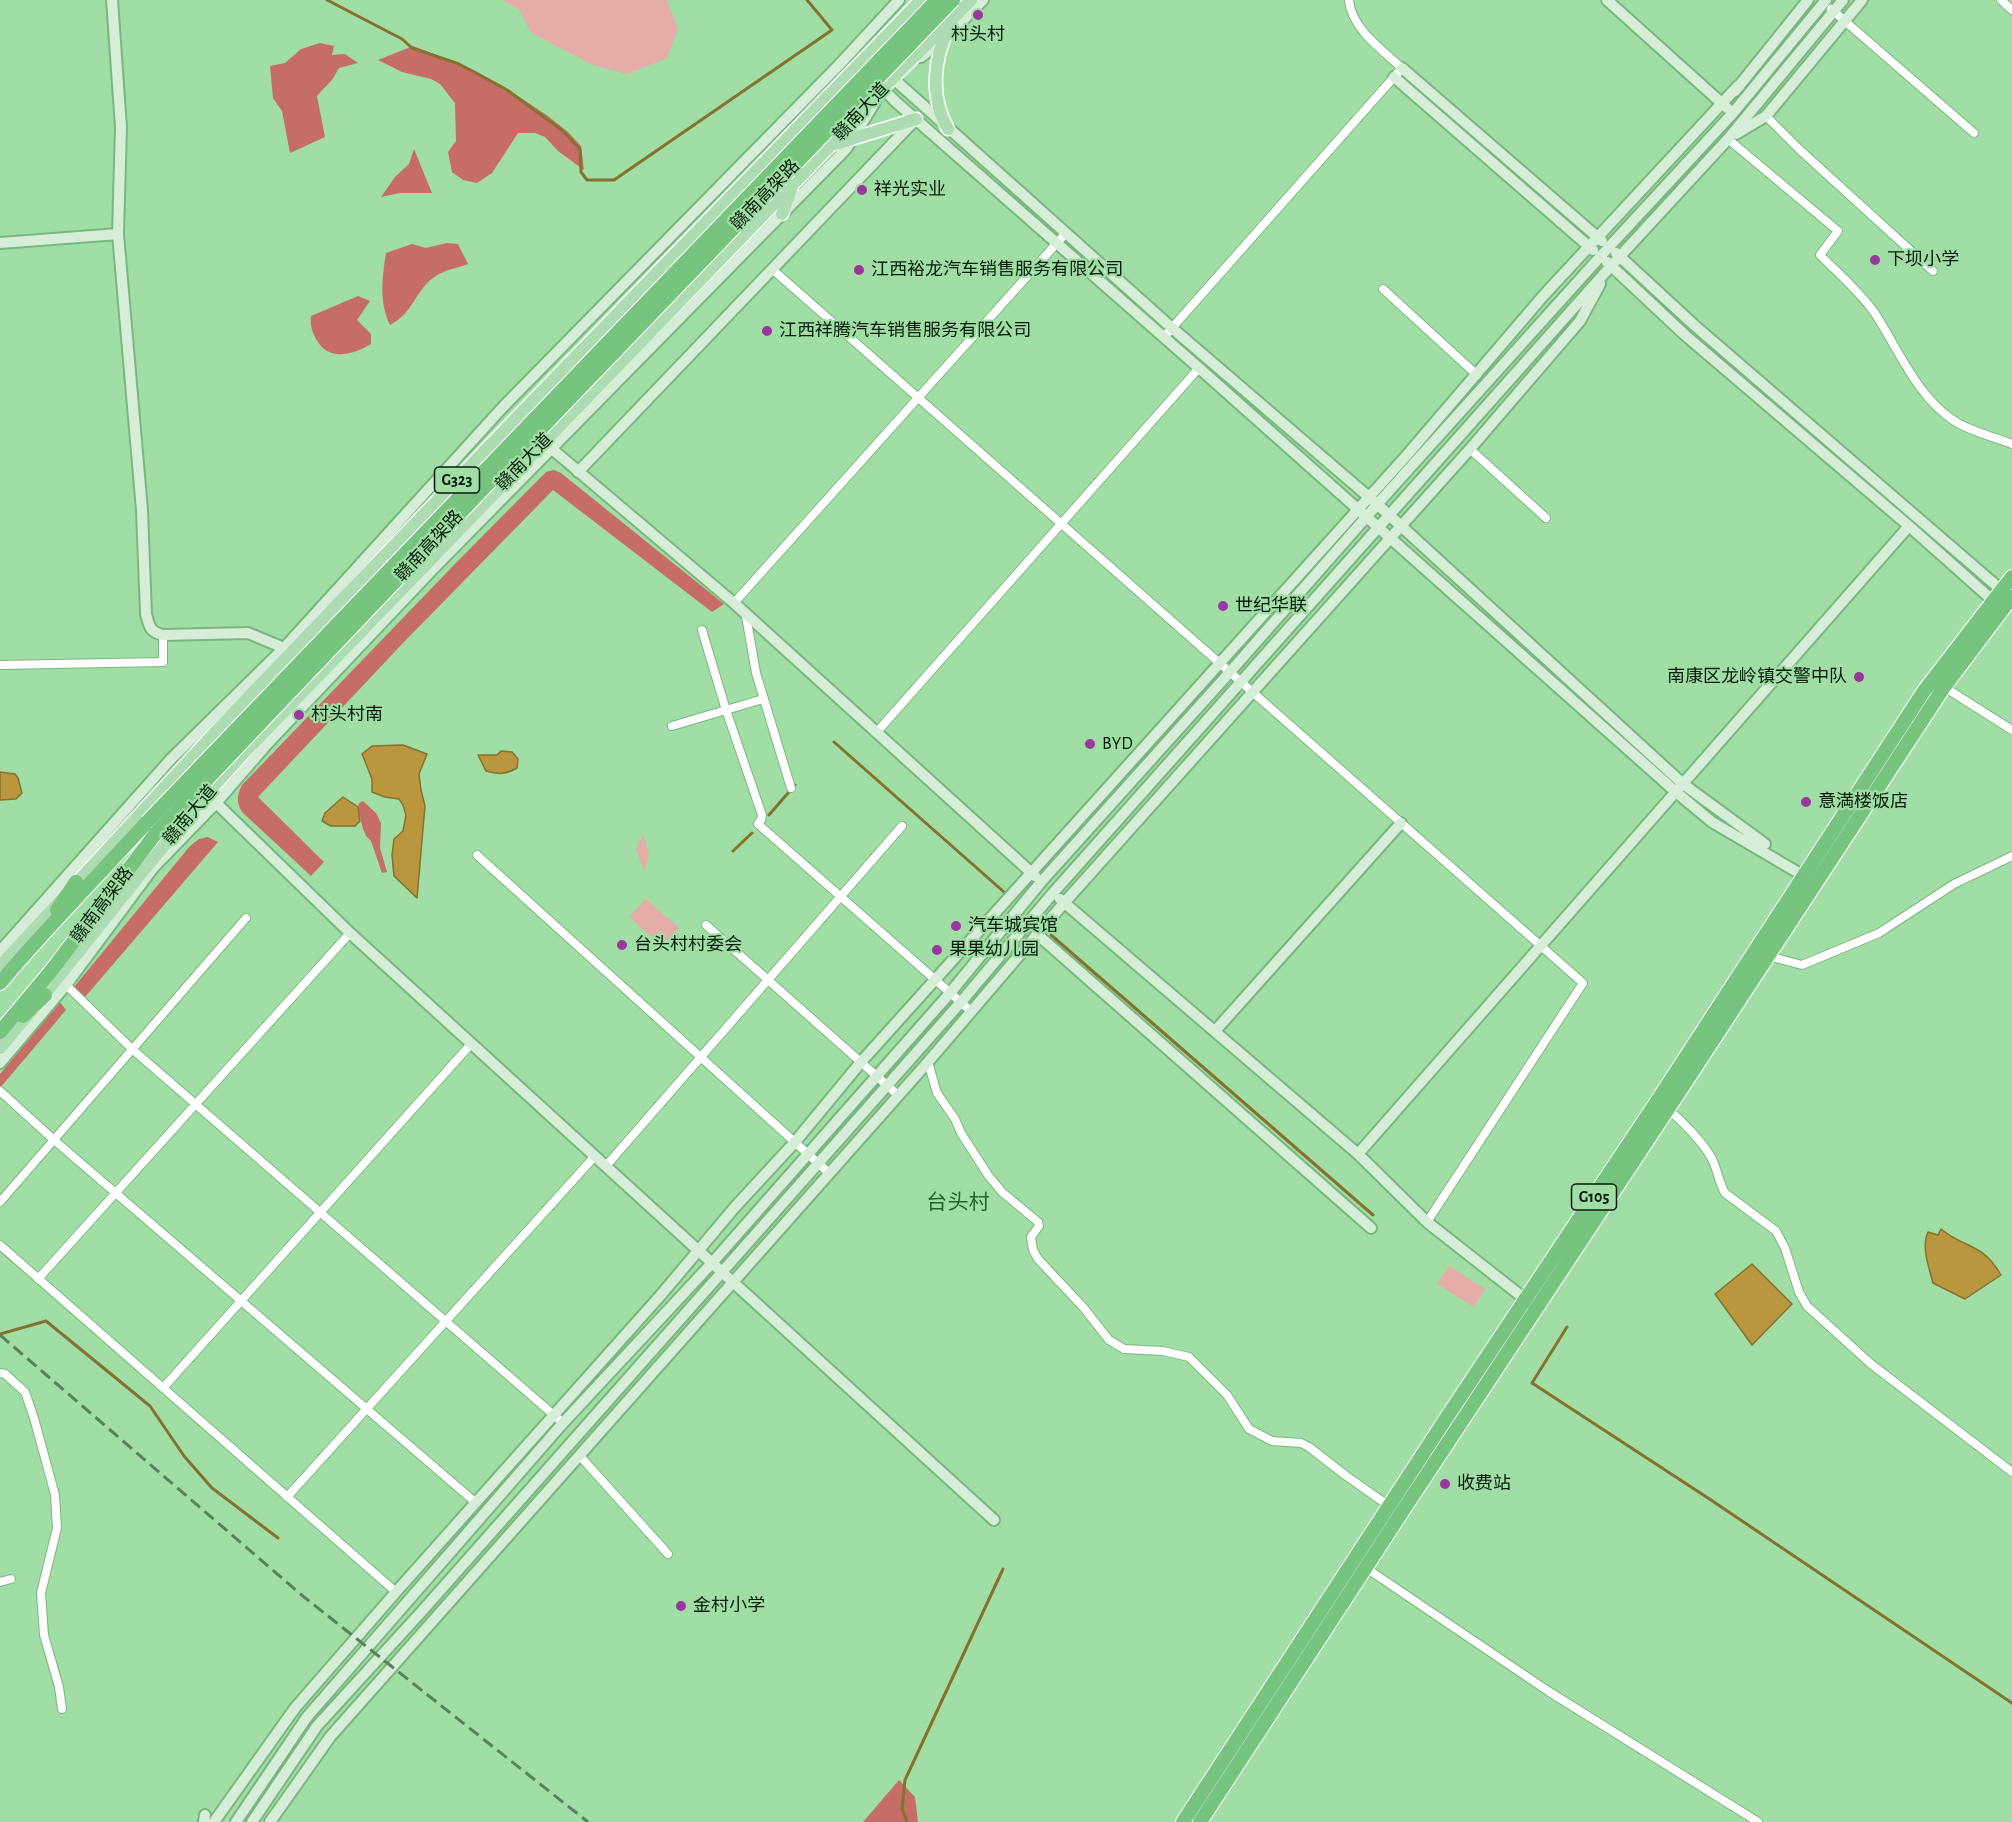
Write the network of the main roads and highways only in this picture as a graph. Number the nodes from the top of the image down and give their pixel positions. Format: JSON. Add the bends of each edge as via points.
{"nodes":[{"id":1,"x":921,"y":0,"type":"edge"},
{"id":2,"x":937,"y":0,"type":"edge"},
{"id":3,"x":963,"y":2,"type":"edge"},
{"id":4,"x":916,"y":119,"type":"road end"},
{"id":5,"x":948,"y":129,"type":"road end"},
{"id":6,"x":831,"y":145,"type":"junction"},
{"id":7,"x":794,"y":182,"type":"junction"},
{"id":8,"x":782,"y":214,"type":"road end"},
{"id":9,"x":2012,"y":577,"type":"edge"},
{"id":10,"x":2004,"y":599,"type":"edge"},
{"id":11,"x":217,"y":730,"type":"junction"},
{"id":12,"x":244,"y":753,"type":"junction"},
{"id":13,"x":152,"y":799,"type":"junction"},
{"id":14,"x":179,"y":826,"type":"junction"},
{"id":15,"x":1810,"y":877,"type":"junction"},
{"id":16,"x":76,"y":882,"type":"junction"},
{"id":17,"x":30,"y":948,"type":"junction"},
{"id":18,"x":0,"y":966,"type":"edge"},
{"id":19,"x":0,"y":983,"type":"edge"},
{"id":20,"x":45,"y":995,"type":"junction"},
{"id":21,"x":0,"y":1032,"type":"edge"},
{"id":22,"x":0,"y":1039,"type":"edge"},
{"id":23,"x":0,"y":1048,"type":"edge"},
{"id":24,"x":1531,"y":1303,"type":"junction"},
{"id":25,"x":1183,"y":1822,"type":"edge"},
{"id":26,"x":1200,"y":1822,"type":"edge"}],
"edges":[{"from":1,"to":11,"type":"main road","name":"赣南大道","number":"G323"},
{"from":2,"to":17,"type":"highway","name":"赣南高架路","bridge":true},
{"from":3,"to":5,"type":"main road","via":[[944,39],[935,80]]},
{"from":3,"to":6,"type":"main road","name":"赣南大道","number":"G323"},
{"from":3,"to":21,"type":"highway","name":"赣南高架路","bridge":true,"via":[[491,480],[156,833]]},
{"from":4,"to":6,"type":"main road"},
{"from":6,"to":7,"type":"main road","name":"赣南大道","number":"G323"},
{"from":7,"to":8,"type":"main road"},
{"from":7,"to":12,"type":"main road","name":"赣南大道","number":"G323"},
{"from":9,"to":10,"type":"highway","number":"G105"},
{"from":10,"to":15,"type":"highway","number":"G105"},
{"from":10,"to":15,"type":"highway","number":"G105","via":[[1924,691]]},
{"from":11,"to":12,"type":"main road"},
{"from":11,"to":13,"type":"main road","name":"赣南大道","number":"G323"},
{"from":12,"to":14,"type":"main road","name":"赣南大道","number":"G323"},
{"from":13,"to":14,"type":"main road"},
{"from":13,"to":16,"type":"main road","name":"赣南大道","number":"G323"},
{"from":14,"to":20,"type":"main road","name":"赣南大道","number":"G323"},
{"from":15,"to":24,"type":"highway","number":"G105","via":[[1662,1094]]},
{"from":15,"to":24,"type":"highway","number":"G105","via":[[1768,956],[1668,1109]]},
{"from":16,"to":17,"type":"highway"},
{"from":16,"to":18,"type":"main road","name":"赣南大道","number":"G323"},
{"from":17,"to":19,"type":"highway","name":"赣南高架路"},
{"from":20,"to":22,"type":"highway"},
{"from":20,"to":23,"type":"main road","name":"赣南大道","number":"G323"},
{"from":24,"to":25,"type":"highway","number":"G105","via":[[1389,1506]]},
{"from":24,"to":26,"type":"highway","number":"G105","via":[[1366,1568]]}]}
